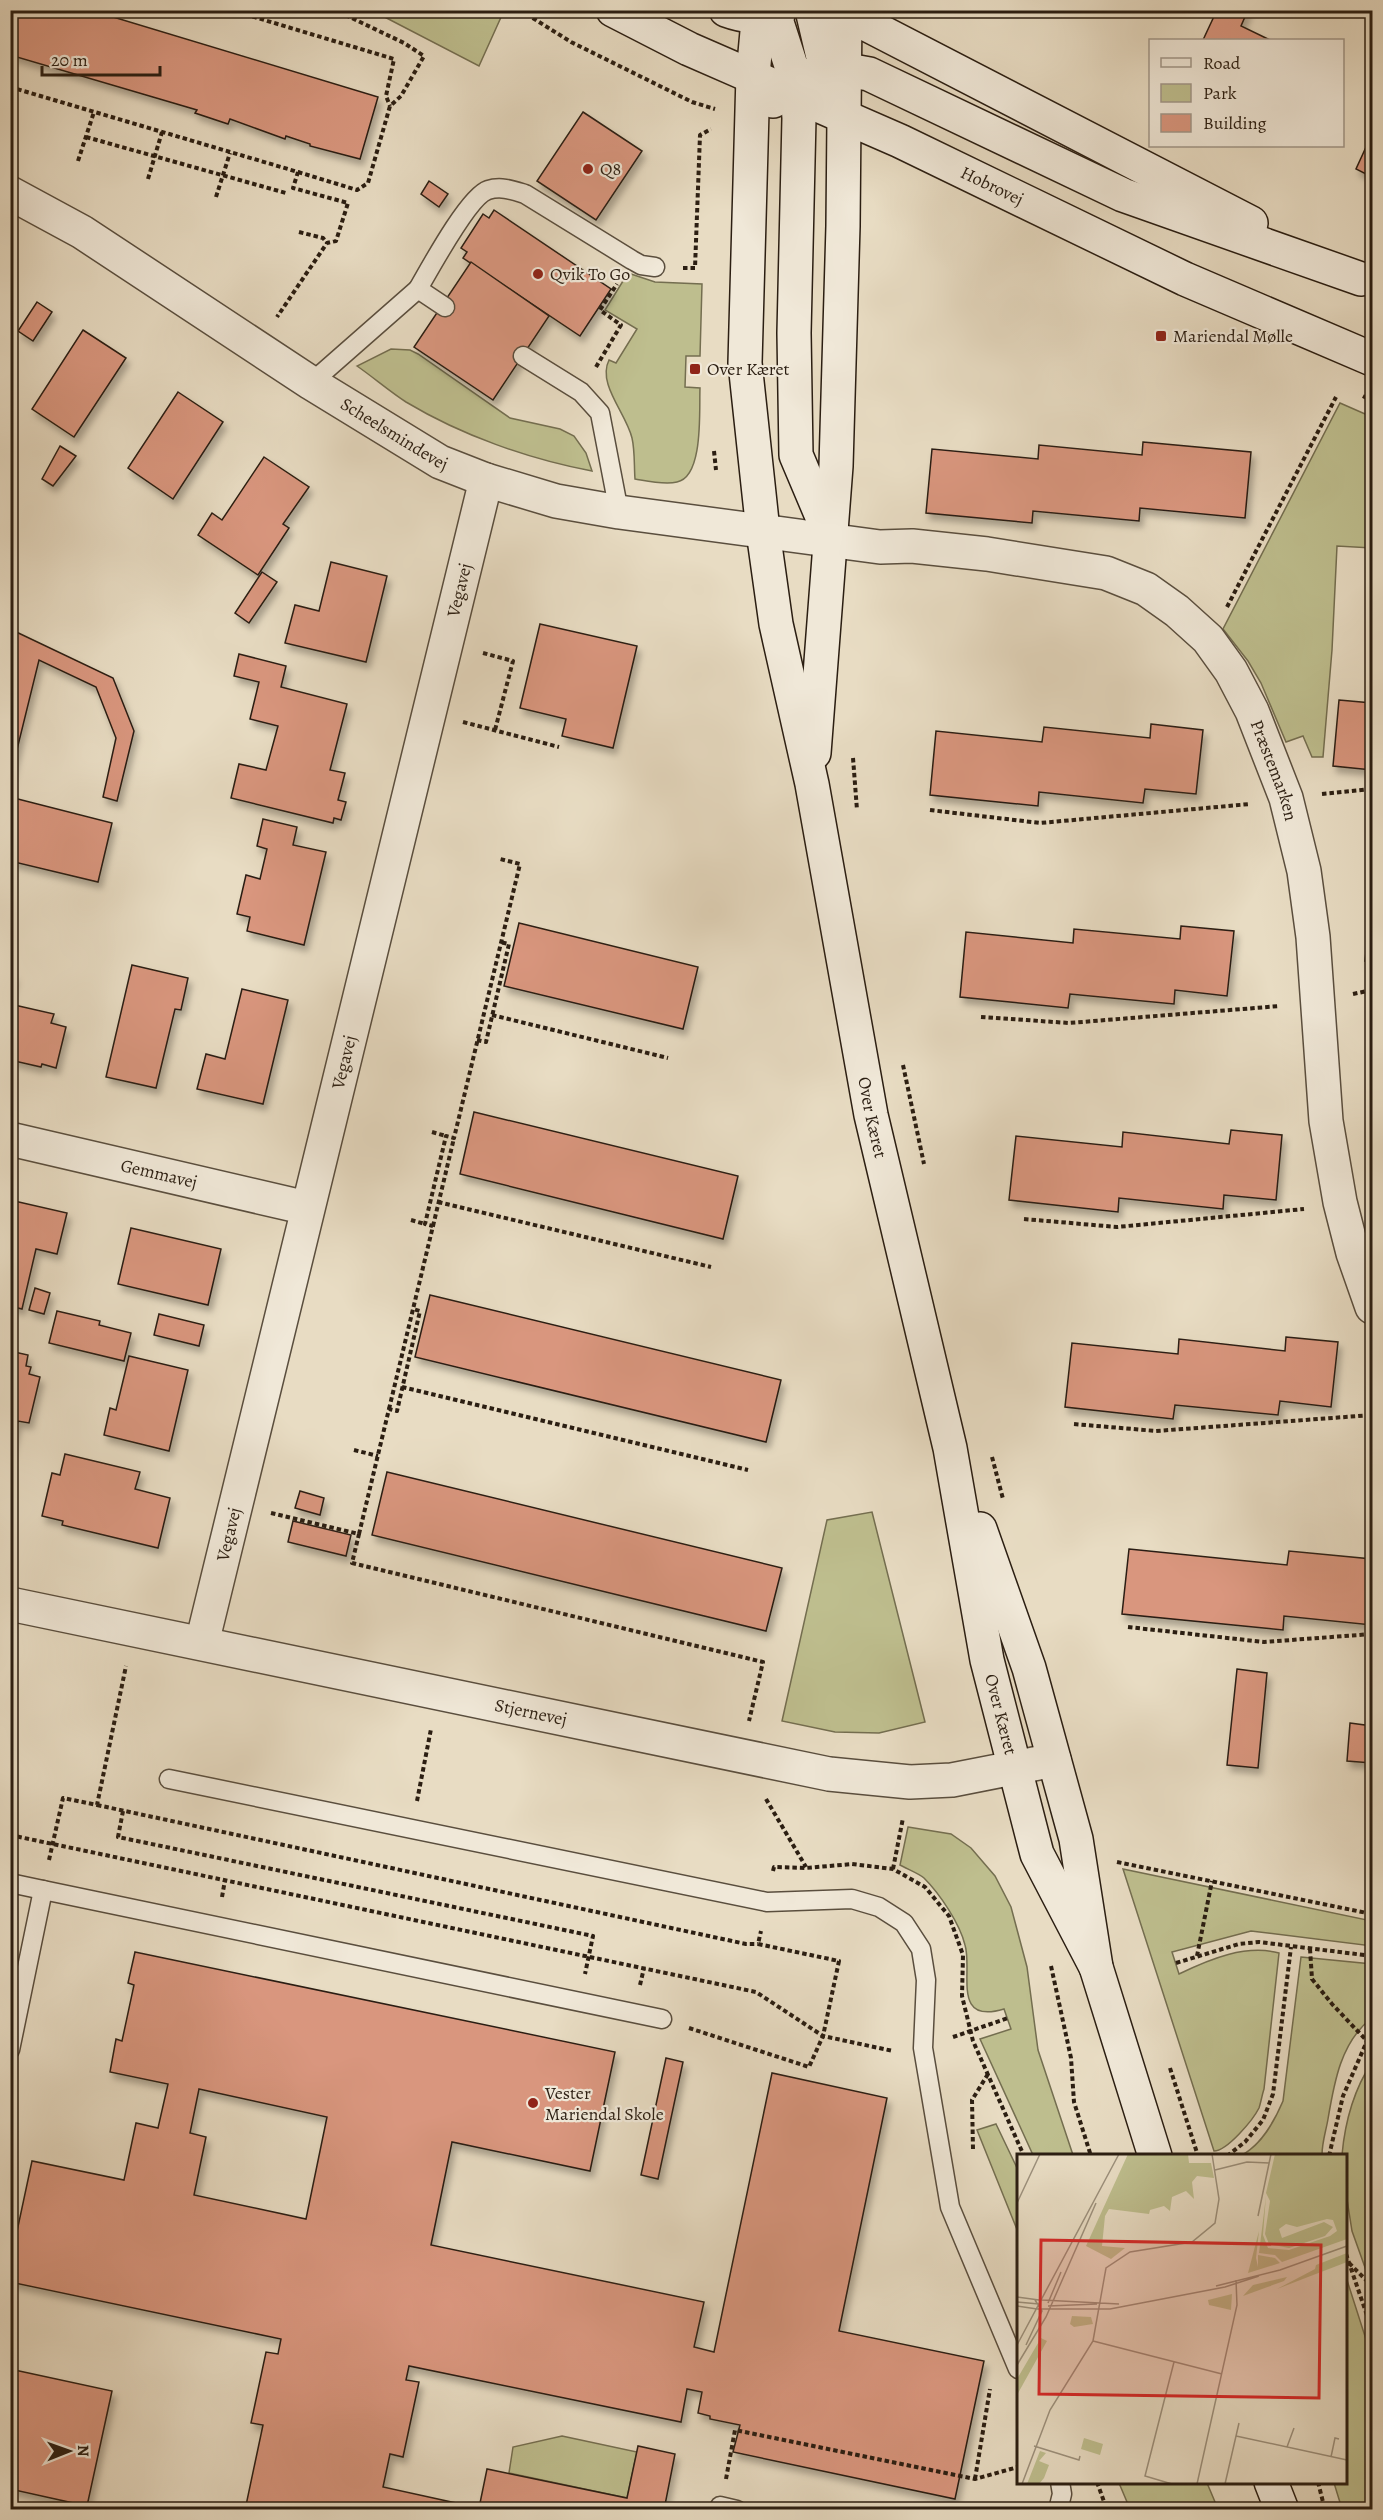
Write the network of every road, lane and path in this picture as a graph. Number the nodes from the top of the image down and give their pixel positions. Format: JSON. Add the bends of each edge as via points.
{"nodes":[{"id":1,"x":231,"y":10,"type":"edge"},
{"id":2,"x":335,"y":10,"type":"edge"},
{"id":3,"x":520,"y":10,"type":"edge"},
{"id":4,"x":613,"y":10,"type":"edge"},
{"id":5,"x":726,"y":10,"type":"edge"},
{"id":6,"x":812,"y":10,"type":"edge"},
{"id":7,"x":770,"y":12,"type":"edge"},
{"id":8,"x":843,"y":12,"type":"edge"},
{"id":9,"x":753,"y":75,"type":"junction"},
{"id":10,"x":810,"y":81,"type":"junction"},
{"id":11,"x":10,"y":87,"type":"edge"},
{"id":12,"x":390,"y":106,"type":"junction"},
{"id":13,"x":844,"y":109,"type":"junction"},
{"id":14,"x":94,"y":112,"type":"junction"},
{"id":15,"x":726,"y":112,"type":"dead end"},
{"id":16,"x":711,"y":129,"type":"dead end"},
{"id":17,"x":162,"y":132,"type":"junction"},
{"id":18,"x":86,"y":137,"type":"junction"},
{"id":19,"x":751,"y":142,"type":"junction"},
{"id":20,"x":230,"y":153,"type":"junction"},
{"id":21,"x":155,"y":156,"type":"junction"},
{"id":22,"x":78,"y":161,"type":"dead end"},
{"id":23,"x":298,"y":172,"type":"junction"},
{"id":24,"x":223,"y":175,"type":"junction"},
{"id":25,"x":148,"y":178,"type":"dead end"},
{"id":26,"x":10,"y":193,"type":"edge"},
{"id":27,"x":286,"y":193,"type":"dead end"},
{"id":28,"x":216,"y":197,"type":"dead end"},
{"id":29,"x":299,"y":232,"type":"dead end"},
{"id":30,"x":327,"y":243,"type":"junction"},
{"id":31,"x":655,"y":267,"type":"joint"},
{"id":32,"x":619,"y":281,"type":"dead end"},
{"id":33,"x":1367,"y":282,"type":"edge"},
{"id":34,"x":418,"y":289,"type":"junction"},
{"id":35,"x":445,"y":307,"type":"dead end"},
{"id":36,"x":609,"y":346,"type":"dead end"},
{"id":37,"x":259,"y":348,"type":"junction"},
{"id":38,"x":523,"y":357,"type":"dead end"},
{"id":39,"x":1372,"y":359,"type":"edge"},
{"id":40,"x":311,"y":383,"type":"junction"},
{"id":41,"x":1336,"y":397,"type":"dead end"},
{"id":42,"x":1363,"y":397,"type":"dead end"},
{"id":43,"x":1372,"y":401,"type":"edge"},
{"id":44,"x":486,"y":480,"type":"junction"},
{"id":45,"x":619,"y":512,"type":"junction"},
{"id":46,"x":763,"y":531,"type":"junction"},
{"id":47,"x":832,"y":541,"type":"junction"},
{"id":48,"x":1208,"y":639,"type":"junction"},
{"id":49,"x":444,"y":643,"type":"junction"},
{"id":50,"x":428,"y":712,"type":"junction"},
{"id":51,"x":495,"y":730,"type":"junction"},
{"id":52,"x":559,"y":747,"type":"dead end"},
{"id":53,"x":852,"y":750,"type":"dead end"},
{"id":54,"x":812,"y":784,"type":"junction"},
{"id":55,"x":1372,"y":789,"type":"edge"},
{"id":56,"x":1286,"y":798,"type":"junction"},
{"id":57,"x":930,"y":810,"type":"dead end"},
{"id":58,"x":858,"y":820,"type":"dead end"},
{"id":59,"x":500,"y":859,"type":"dead end"},
{"id":60,"x":501,"y":942,"type":"junction"},
{"id":61,"x":1372,"y":990,"type":"edge"},
{"id":62,"x":1316,"y":1003,"type":"junction"},
{"id":63,"x":492,"y":1015,"type":"junction"},
{"id":64,"x":981,"y":1017,"type":"dead end"},
{"id":65,"x":477,"y":1040,"type":"junction"},
{"id":66,"x":901,"y":1057,"type":"dead end"},
{"id":67,"x":668,"y":1058,"type":"dead end"},
{"id":68,"x":432,"y":1132,"type":"dead end"},
{"id":69,"x":446,"y":1136,"type":"junction"},
{"id":70,"x":454,"y":1138,"type":"junction"},
{"id":71,"x":10,"y":1139,"type":"edge"},
{"id":72,"x":926,"y":1171,"type":"dead end"},
{"id":73,"x":438,"y":1202,"type":"junction"},
{"id":74,"x":1340,"y":1202,"type":"junction"},
{"id":75,"x":307,"y":1208,"type":"junction"},
{"id":76,"x":1024,"y":1219,"type":"dead end"},
{"id":77,"x":411,"y":1220,"type":"dead end"},
{"id":78,"x":425,"y":1224,"type":"junction"},
{"id":79,"x":433,"y":1226,"type":"junction"},
{"id":80,"x":711,"y":1267,"type":"dead end"},
{"id":81,"x":1372,"y":1306,"type":"edge"},
{"id":82,"x":413,"y":1310,"type":"junction"},
{"id":83,"x":402,"y":1387,"type":"junction"},
{"id":84,"x":389,"y":1409,"type":"junction"},
{"id":85,"x":1372,"y":1415,"type":"edge"},
{"id":86,"x":1074,"y":1424,"type":"dead end"},
{"id":87,"x":950,"y":1448,"type":"junction"},
{"id":88,"x":354,"y":1450,"type":"dead end"},
{"id":89,"x":378,"y":1456,"type":"junction"},
{"id":90,"x":992,"y":1456,"type":"dead end"},
{"id":91,"x":748,"y":1470,"type":"dead end"},
{"id":92,"x":1004,"y":1502,"type":"dead end"},
{"id":93,"x":235,"y":1504,"type":"junction"},
{"id":94,"x":359,"y":1534,"type":"junction"},
{"id":95,"x":10,"y":1604,"type":"edge"},
{"id":96,"x":1128,"y":1627,"type":"dead end"},
{"id":97,"x":1372,"y":1634,"type":"edge"},
{"id":98,"x":202,"y":1643,"type":"junction"},
{"id":99,"x":127,"y":1659,"type":"dead end"},
{"id":100,"x":438,"y":1693,"type":"junction"},
{"id":101,"x":740,"y":1756,"type":"junction"},
{"id":102,"x":1054,"y":1760,"type":"junction"},
{"id":103,"x":1015,"y":1769,"type":"junction"},
{"id":104,"x":169,"y":1779,"type":"dead end"},
{"id":105,"x":910,"y":1782,"type":"junction"},
{"id":106,"x":97,"y":1805,"type":"junction"},
{"id":107,"x":123,"y":1811,"type":"junction"},
{"id":108,"x":411,"y":1829,"type":"junction"},
{"id":109,"x":10,"y":1835,"type":"edge"},
{"id":110,"x":53,"y":1844,"type":"junction"},
{"id":111,"x":1115,"y":1862,"type":"dead end"},
{"id":112,"x":806,"y":1868,"type":"dead end"},
{"id":113,"x":893,"y":1869,"type":"dead end"},
{"id":114,"x":1212,"y":1881,"type":"junction"},
{"id":115,"x":10,"y":1883,"type":"edge"},
{"id":116,"x":43,"y":1890,"type":"junction"},
{"id":117,"x":767,"y":1902,"type":"junction"},
{"id":118,"x":1372,"y":1914,"type":"edge"},
{"id":119,"x":758,"y":1944,"type":"junction"},
{"id":120,"x":1291,"y":1947,"type":"junction"},
{"id":121,"x":1311,"y":1949,"type":"junction"},
{"id":122,"x":1049,"y":1955,"type":"dead end"},
{"id":123,"x":1197,"y":1956,"type":"junction"},
{"id":124,"x":1372,"y":1956,"type":"edge"},
{"id":125,"x":589,"y":1957,"type":"junction"},
{"id":126,"x":1176,"y":1963,"type":"dead end"},
{"id":127,"x":1096,"y":1967,"type":"junction"},
{"id":128,"x":584,"y":1981,"type":"dead end"},
{"id":129,"x":1008,"y":2018,"type":"dead end"},
{"id":130,"x":662,"y":2019,"type":"joint"},
{"id":131,"x":970,"y":2031,"type":"junction"},
{"id":132,"x":823,"y":2036,"type":"junction"},
{"id":133,"x":1372,"y":2038,"type":"edge"},
{"id":134,"x":1367,"y":2041,"type":"junction"},
{"id":135,"x":923,"y":2048,"type":"junction"},
{"id":136,"x":10,"y":2050,"type":"edge"},
{"id":137,"x":988,"y":2074,"type":"junction"},
{"id":138,"x":974,"y":2154,"type":"dead end"},
{"id":139,"x":1023,"y":2154,"type":"edge"},
{"id":140,"x":1090,"y":2154,"type":"edge"},
{"id":141,"x":1154,"y":2154,"type":"edge"},
{"id":142,"x":1230,"y":2154,"type":"edge"},
{"id":143,"x":1329,"y":2154,"type":"edge"},
{"id":144,"x":1347,"y":2258,"type":"edge"},
{"id":145,"x":1348,"y":2263,"type":"junction"},
{"id":146,"x":1372,"y":2286,"type":"edge"},
{"id":147,"x":1372,"y":2330,"type":"edge"},
{"id":148,"x":1017,"y":2367,"type":"edge"},
{"id":149,"x":990,"y":2389,"type":"dead end"},
{"id":150,"x":1017,"y":2466,"type":"edge"},
{"id":151,"x":975,"y":2479,"type":"junction"},
{"id":152,"x":1060,"y":2484,"type":"edge"},
{"id":153,"x":1097,"y":2484,"type":"edge"},
{"id":154,"x":1272,"y":2484,"type":"edge"},
{"id":155,"x":1318,"y":2484,"type":"edge"},
{"id":156,"x":726,"y":2508,"type":"edge"},
{"id":157,"x":1058,"y":2510,"type":"edge"},
{"id":158,"x":1107,"y":2510,"type":"edge"},
{"id":159,"x":1282,"y":2510,"type":"edge"},
{"id":160,"x":1325,"y":2510,"type":"edge"}],
"edges":[{"from":1,"to":12,"type":"path","via":[[394,59],[386,96]]},
{"from":2,"to":12,"type":"path","via":[[424,56],[401,96]]},
{"from":3,"to":15,"type":"path","via":[[572,42],[692,102]]},
{"from":4,"to":9,"type":"main road","name":"Hobrovej","via":[[689,49]]},
{"from":5,"to":7,"type":"main road","via":[[741,15]]},
{"from":6,"to":10,"type":"main road"},
{"from":7,"to":9,"type":"main road","name":"Over Kæret"},
{"from":7,"to":10,"type":"main road"},
{"from":8,"to":10,"type":"main road","name":"Over Kæret"},
{"from":8,"to":33,"type":"main road"},
{"from":9,"to":10,"type":"main road","name":"Hobrovej"},
{"from":9,"to":19,"type":"main road","name":"Over Kæret"},
{"from":10,"to":13,"type":"main road","name":"Hobrovej"},
{"from":10,"to":13,"type":"main road","name":"Over Kæret"},
{"from":10,"to":19,"type":"main road","via":[[772,101]]},
{"from":10,"to":33,"type":"main road","via":[[869,74],[1123,195]]},
{"from":10,"to":47,"type":"main road","via":[[799,118],[794,333],[796,455]]},
{"from":11,"to":14,"type":"path"},
{"from":12,"to":23,"type":"path","via":[[368,183],[357,190]]},
{"from":13,"to":39,"type":"main road","name":"Hobrovej","via":[[878,130],[1185,279]]},
{"from":13,"to":47,"type":"main road","name":"Over Kæret"},
{"from":14,"to":17,"type":"path"},
{"from":14,"to":18,"type":"path"},
{"from":16,"to":31,"type":"path","via":[[700,135],[695,268]]},
{"from":17,"to":20,"type":"path"},
{"from":17,"to":21,"type":"path"},
{"from":18,"to":21,"type":"path"},
{"from":18,"to":22,"type":"path"},
{"from":19,"to":46,"type":"main road","name":"Over Kæret","via":[[745,363]]},
{"from":20,"to":23,"type":"path"},
{"from":20,"to":24,"type":"path"},
{"from":21,"to":24,"type":"path"},
{"from":21,"to":25,"type":"path"},
{"from":23,"to":30,"type":"path","via":[[293,188],[348,203],[336,241]]},
{"from":24,"to":27,"type":"path"},
{"from":24,"to":28,"type":"path"},
{"from":26,"to":37,"type":"main road","name":"Scheelsmindevej","via":[[82,232]]},
{"from":29,"to":30,"type":"path","via":[[323,238]]},
{"from":30,"to":37,"type":"path","via":[[289,296]]},
{"from":31,"to":34,"type":"lane","via":[[641,265],[525,194],[505,188],[486,190],[473,202]]},
{"from":32,"to":36,"type":"path","via":[[600,310],[621,325]]},
{"from":34,"to":35,"type":"lane"},
{"from":34,"to":40,"type":"lane"},
{"from":37,"to":40,"type":"main road","name":"Scheelsmindevej"},
{"from":38,"to":45,"type":"lane","via":[[581,392],[600,413]]},
{"from":40,"to":44,"type":"main road","name":"Scheelsmindevej","via":[[440,462]]},
{"from":41,"to":48,"type":"path"},
{"from":42,"to":43,"type":"path"},
{"from":44,"to":45,"type":"main road","name":"Scheelsmindevej","via":[[556,501]]},
{"from":44,"to":49,"type":"main road","name":"Vegavej"},
{"from":45,"to":46,"type":"main road","name":"Scheelsmindevej"},
{"from":46,"to":47,"type":"main road","name":"Scheelsmindevej"},
{"from":46,"to":54,"type":"main road","name":"Over Kæret","via":[[776,624]]},
{"from":47,"to":48,"type":"main road","name":"Præstemarken","via":[[987,554],[1106,573],[1146,589]]},
{"from":47,"to":54,"type":"main road","name":"Over Kæret"},
{"from":48,"to":56,"type":"main road","name":"Præstemarken","via":[[1252,711]]},
{"from":49,"to":50,"type":"main road","name":"Vegavej"},
{"from":49,"to":51,"type":"path","via":[[513,661]]},
{"from":50,"to":51,"type":"path"},
{"from":50,"to":75,"type":"main road","name":"Vegavej"},
{"from":51,"to":52,"type":"path"},
{"from":53,"to":58,"type":"path"},
{"from":54,"to":87,"type":"main road","name":"Over Kæret","via":[[871,1115]]},
{"from":55,"to":56,"type":"path"},
{"from":56,"to":57,"type":"path","via":[[1040,823]]},
{"from":56,"to":62,"type":"main road","name":"Præstemarken","via":[[1304,871]]},
{"from":59,"to":60,"type":"path","via":[[520,864]]},
{"from":60,"to":63,"type":"path","via":[[509,944]]},
{"from":60,"to":65,"type":"path"},
{"from":61,"to":62,"type":"path"},
{"from":62,"to":64,"type":"path","via":[[1069,1023]]},
{"from":62,"to":74,"type":"main road","name":"Præstemarken","via":[[1326,1121]]},
{"from":63,"to":65,"type":"path","via":[[486,1042]]},
{"from":63,"to":67,"type":"path"},
{"from":65,"to":70,"type":"path"},
{"from":66,"to":72,"type":"path"},
{"from":68,"to":69,"type":"path"},
{"from":69,"to":70,"type":"path"},
{"from":69,"to":78,"type":"path"},
{"from":70,"to":73,"type":"path"},
{"from":71,"to":75,"type":"main road","name":"Gemmavej"},
{"from":73,"to":79,"type":"path"},
{"from":73,"to":80,"type":"path"},
{"from":74,"to":76,"type":"path","via":[[1117,1227]]},
{"from":74,"to":81,"type":"main road","name":"Præstemarken"},
{"from":75,"to":93,"type":"main road","name":"Vegavej"},
{"from":77,"to":78,"type":"path"},
{"from":78,"to":79,"type":"path"},
{"from":79,"to":82,"type":"path"},
{"from":82,"to":83,"type":"path","via":[[420,1311]]},
{"from":82,"to":84,"type":"path"},
{"from":83,"to":84,"type":"path","via":[[397,1411]]},
{"from":83,"to":91,"type":"path"},
{"from":84,"to":89,"type":"path"},
{"from":85,"to":86,"type":"path","via":[[1156,1431]]},
{"from":87,"to":102,"type":"main road","name":"Over Kæret","via":[[1023,1648]]},
{"from":87,"to":103,"type":"main road","name":"Over Kæret","via":[[987,1660]]},
{"from":88,"to":89,"type":"path"},
{"from":89,"to":94,"type":"path"},
{"from":90,"to":92,"type":"path"},
{"from":93,"to":94,"type":"path"},
{"from":93,"to":98,"type":"main road","name":"Vegavej"},
{"from":94,"to":101,"type":"path","via":[[352,1563],[763,1662]]},
{"from":95,"to":98,"type":"main road","name":"Stjernevej"},
{"from":96,"to":97,"type":"path","via":[[1264,1642]]},
{"from":98,"to":100,"type":"main road","name":"Stjernevej"},
{"from":99,"to":106,"type":"path"},
{"from":100,"to":101,"type":"main road","name":"Stjernevej"},
{"from":100,"to":108,"type":"path"},
{"from":101,"to":105,"type":"main road","name":"Stjernevej","via":[[830,1774]]},
{"from":101,"to":112,"type":"path"},
{"from":102,"to":103,"type":"main road","name":"Stjernevej"},
{"from":102,"to":127,"type":"main road","name":"Over Kæret","via":[[1076,1839]]},
{"from":103,"to":105,"type":"main road","name":"Stjernevej","via":[[963,1779]]},
{"from":103,"to":127,"type":"main road","name":"Over Kæret","via":[[1037,1854]]},
{"from":104,"to":108,"type":"lane"},
{"from":105,"to":113,"type":"path"},
{"from":106,"to":107,"type":"path"},
{"from":106,"to":110,"type":"path","via":[[63,1798]]},
{"from":107,"to":119,"type":"path"},
{"from":107,"to":125,"type":"path","via":[[118,1837],[593,1936]]},
{"from":108,"to":117,"type":"lane"},
{"from":109,"to":110,"type":"path"},
{"from":110,"to":125,"type":"path"},
{"from":111,"to":114,"type":"path"},
{"from":114,"to":118,"type":"path"},
{"from":114,"to":123,"type":"path"},
{"from":115,"to":116,"type":"lane"},
{"from":116,"to":130,"type":"lane"},
{"from":116,"to":136,"type":"lane"},
{"from":117,"to":119,"type":"path"},
{"from":117,"to":135,"type":"lane","via":[[852,1899],[879,1907],[904,1923],[921,1949],[926,1980]]},
{"from":119,"to":132,"type":"path","via":[[839,1961]]},
{"from":120,"to":121,"type":"path"},
{"from":120,"to":123,"type":"path","via":[[1259,1942]]},
{"from":120,"to":142,"type":"path","via":[[1273,2094],[1263,2120]]},
{"from":121,"to":124,"type":"path"},
{"from":121,"to":134,"type":"path","via":[[1312,1979]]},
{"from":122,"to":140,"type":"path","via":[[1071,2058],[1074,2102]]},
{"from":123,"to":126,"type":"path"},
{"from":125,"to":128,"type":"path"},
{"from":125,"to":132,"type":"path","via":[[756,1992]]},
{"from":127,"to":141,"type":"main road","name":"Over Kæret"},
{"from":129,"to":131,"type":"path"},
{"from":130,"to":132,"type":"path","via":[[809,2067]]},
{"from":131,"to":135,"type":"path"},
{"from":131,"to":137,"type":"path"},
{"from":132,"to":135,"type":"path","via":[[887,2051]]},
{"from":133,"to":134,"type":"path"},
{"from":134,"to":143,"type":"path","via":[[1343,2096]]},
{"from":135,"to":148,"type":"lane","via":[[950,2207]]},
{"from":137,"to":138,"type":"path","via":[[972,2100]]},
{"from":137,"to":139,"type":"path"},
{"from":144,"to":145,"type":"path"},
{"from":145,"to":146,"type":"path"},
{"from":145,"to":147,"type":"path"},
{"from":149,"to":151,"type":"path"},
{"from":150,"to":151,"type":"path"},
{"from":151,"to":156,"type":"path","via":[[735,2430]]},
{"from":152,"to":157,"type":"lane"},
{"from":153,"to":158,"type":"path"},
{"from":154,"to":159,"type":"main road"},
{"from":155,"to":160,"type":"path"}]}
